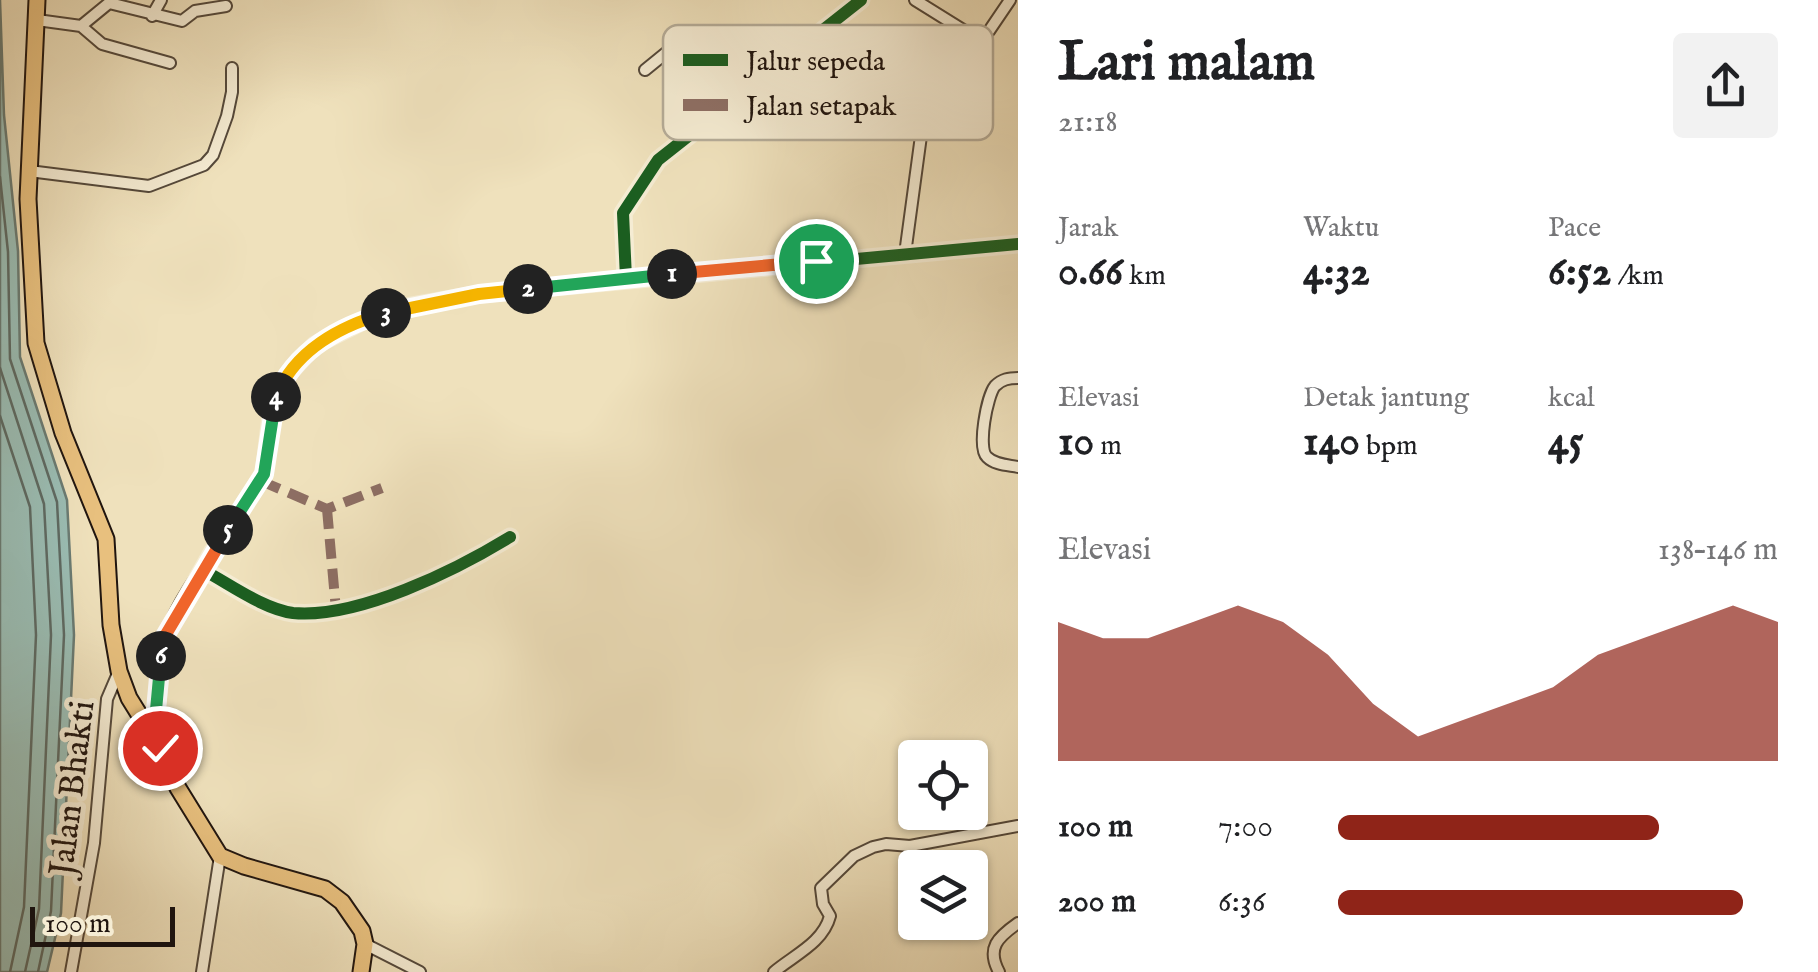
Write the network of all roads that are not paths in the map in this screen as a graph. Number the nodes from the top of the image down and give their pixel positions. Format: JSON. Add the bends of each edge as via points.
{"nodes":[{"id":1,"x":37,"y":0,"type":"edge"},
{"id":2,"x":161,"y":0,"type":"edge"},
{"id":3,"x":861,"y":0,"type":"edge"},
{"id":4,"x":915,"y":0,"type":"edge"},
{"id":5,"x":1010,"y":0,"type":"edge"},
{"id":6,"x":226,"y":6,"type":"dead end"},
{"id":7,"x":152,"y":16,"type":"junction"},
{"id":8,"x":37,"y":20,"type":"junction"},
{"id":9,"x":829,"y":25,"type":"edge"},
{"id":10,"x":951,"y":25,"type":"edge"},
{"id":11,"x":993,"y":25,"type":"edge"},
{"id":12,"x":81,"y":26,"type":"junction"},
{"id":13,"x":663,"y":55,"type":"edge"},
{"id":14,"x":170,"y":63,"type":"dead end"},
{"id":15,"x":232,"y":68,"type":"dead end"},
{"id":16,"x":645,"y":70,"type":"dead end"},
{"id":17,"x":681,"y":140,"type":"edge"},
{"id":18,"x":920,"y":140,"type":"edge"},
{"id":19,"x":29,"y":171,"type":"junction"},
{"id":20,"x":1018,"y":244,"type":"edge"},
{"id":21,"x":905,"y":254,"type":"junction"},
{"id":22,"x":626,"y":278,"type":"junction"},
{"id":23,"x":1018,"y":378,"type":"edge"},
{"id":24,"x":1018,"y":468,"type":"edge"},
{"id":25,"x":510,"y":537,"type":"dead end"},
{"id":26,"x":203,"y":570,"type":"junction"},
{"id":27,"x":119,"y":671,"type":"junction"},
{"id":28,"x":160,"y":748,"type":"junction"},
{"id":29,"x":1018,"y":826,"type":"edge"},
{"id":30,"x":220,"y":856,"type":"junction"},
{"id":31,"x":1018,"y":923,"type":"edge"},
{"id":32,"x":366,"y":944,"type":"junction"},
{"id":33,"x":71,"y":972,"type":"edge"},
{"id":34,"x":202,"y":972,"type":"edge"},
{"id":35,"x":362,"y":972,"type":"edge"},
{"id":36,"x":420,"y":972,"type":"edge"},
{"id":37,"x":774,"y":972,"type":"edge"},
{"id":38,"x":999,"y":972,"type":"edge"}],
"edges":[{"from":1,"to":8,"type":"highway"},
{"from":2,"to":7,"type":"street"},
{"from":3,"to":9,"type":"street"},
{"from":4,"to":10,"type":"street"},
{"from":5,"to":11,"type":"street"},
{"from":6,"to":7,"type":"street","via":[[195,11],[186,21]]},
{"from":7,"to":12,"type":"street","via":[[109,2]]},
{"from":8,"to":12,"type":"street"},
{"from":8,"to":19,"type":"highway"},
{"from":12,"to":14,"type":"street","via":[[102,44]]},
{"from":13,"to":16,"type":"street"},
{"from":15,"to":19,"type":"street","via":[[227,116],[204,165],[149,186]]},
{"from":17,"to":22,"type":"street","via":[[627,203]]},
{"from":18,"to":21,"type":"street"},
{"from":19,"to":27,"type":"highway","via":[[38,354],[106,539]]},
{"from":20,"to":21,"type":"street"},
{"from":21,"to":22,"type":"street"},
{"from":22,"to":26,"type":"street","via":[[411,306],[367,318],[314,345],[277,393],[264,474]]},
{"from":23,"to":24,"type":"street","via":[[992,390],[981,444],[991,461]]},
{"from":25,"to":26,"type":"street","via":[[435,578],[328,612],[274,607]]},
{"from":26,"to":28,"type":"street","via":[[165,636],[156,710]]},
{"from":27,"to":28,"type":"highway"},
{"from":27,"to":33,"type":"street","name":"Jalan Bhakti","via":[[107,698],[94,843]]},
{"from":28,"to":30,"type":"highway"},
{"from":29,"to":37,"type":"street","via":[[910,846],[886,844],[854,856],[821,888],[830,916],[826,928]]},
{"from":30,"to":32,"type":"highway","via":[[325,889],[354,917]]},
{"from":30,"to":34,"type":"street"},
{"from":31,"to":38,"type":"street","via":[[995,944]]},
{"from":32,"to":35,"type":"highway"},
{"from":32,"to":36,"type":"street"}]}
